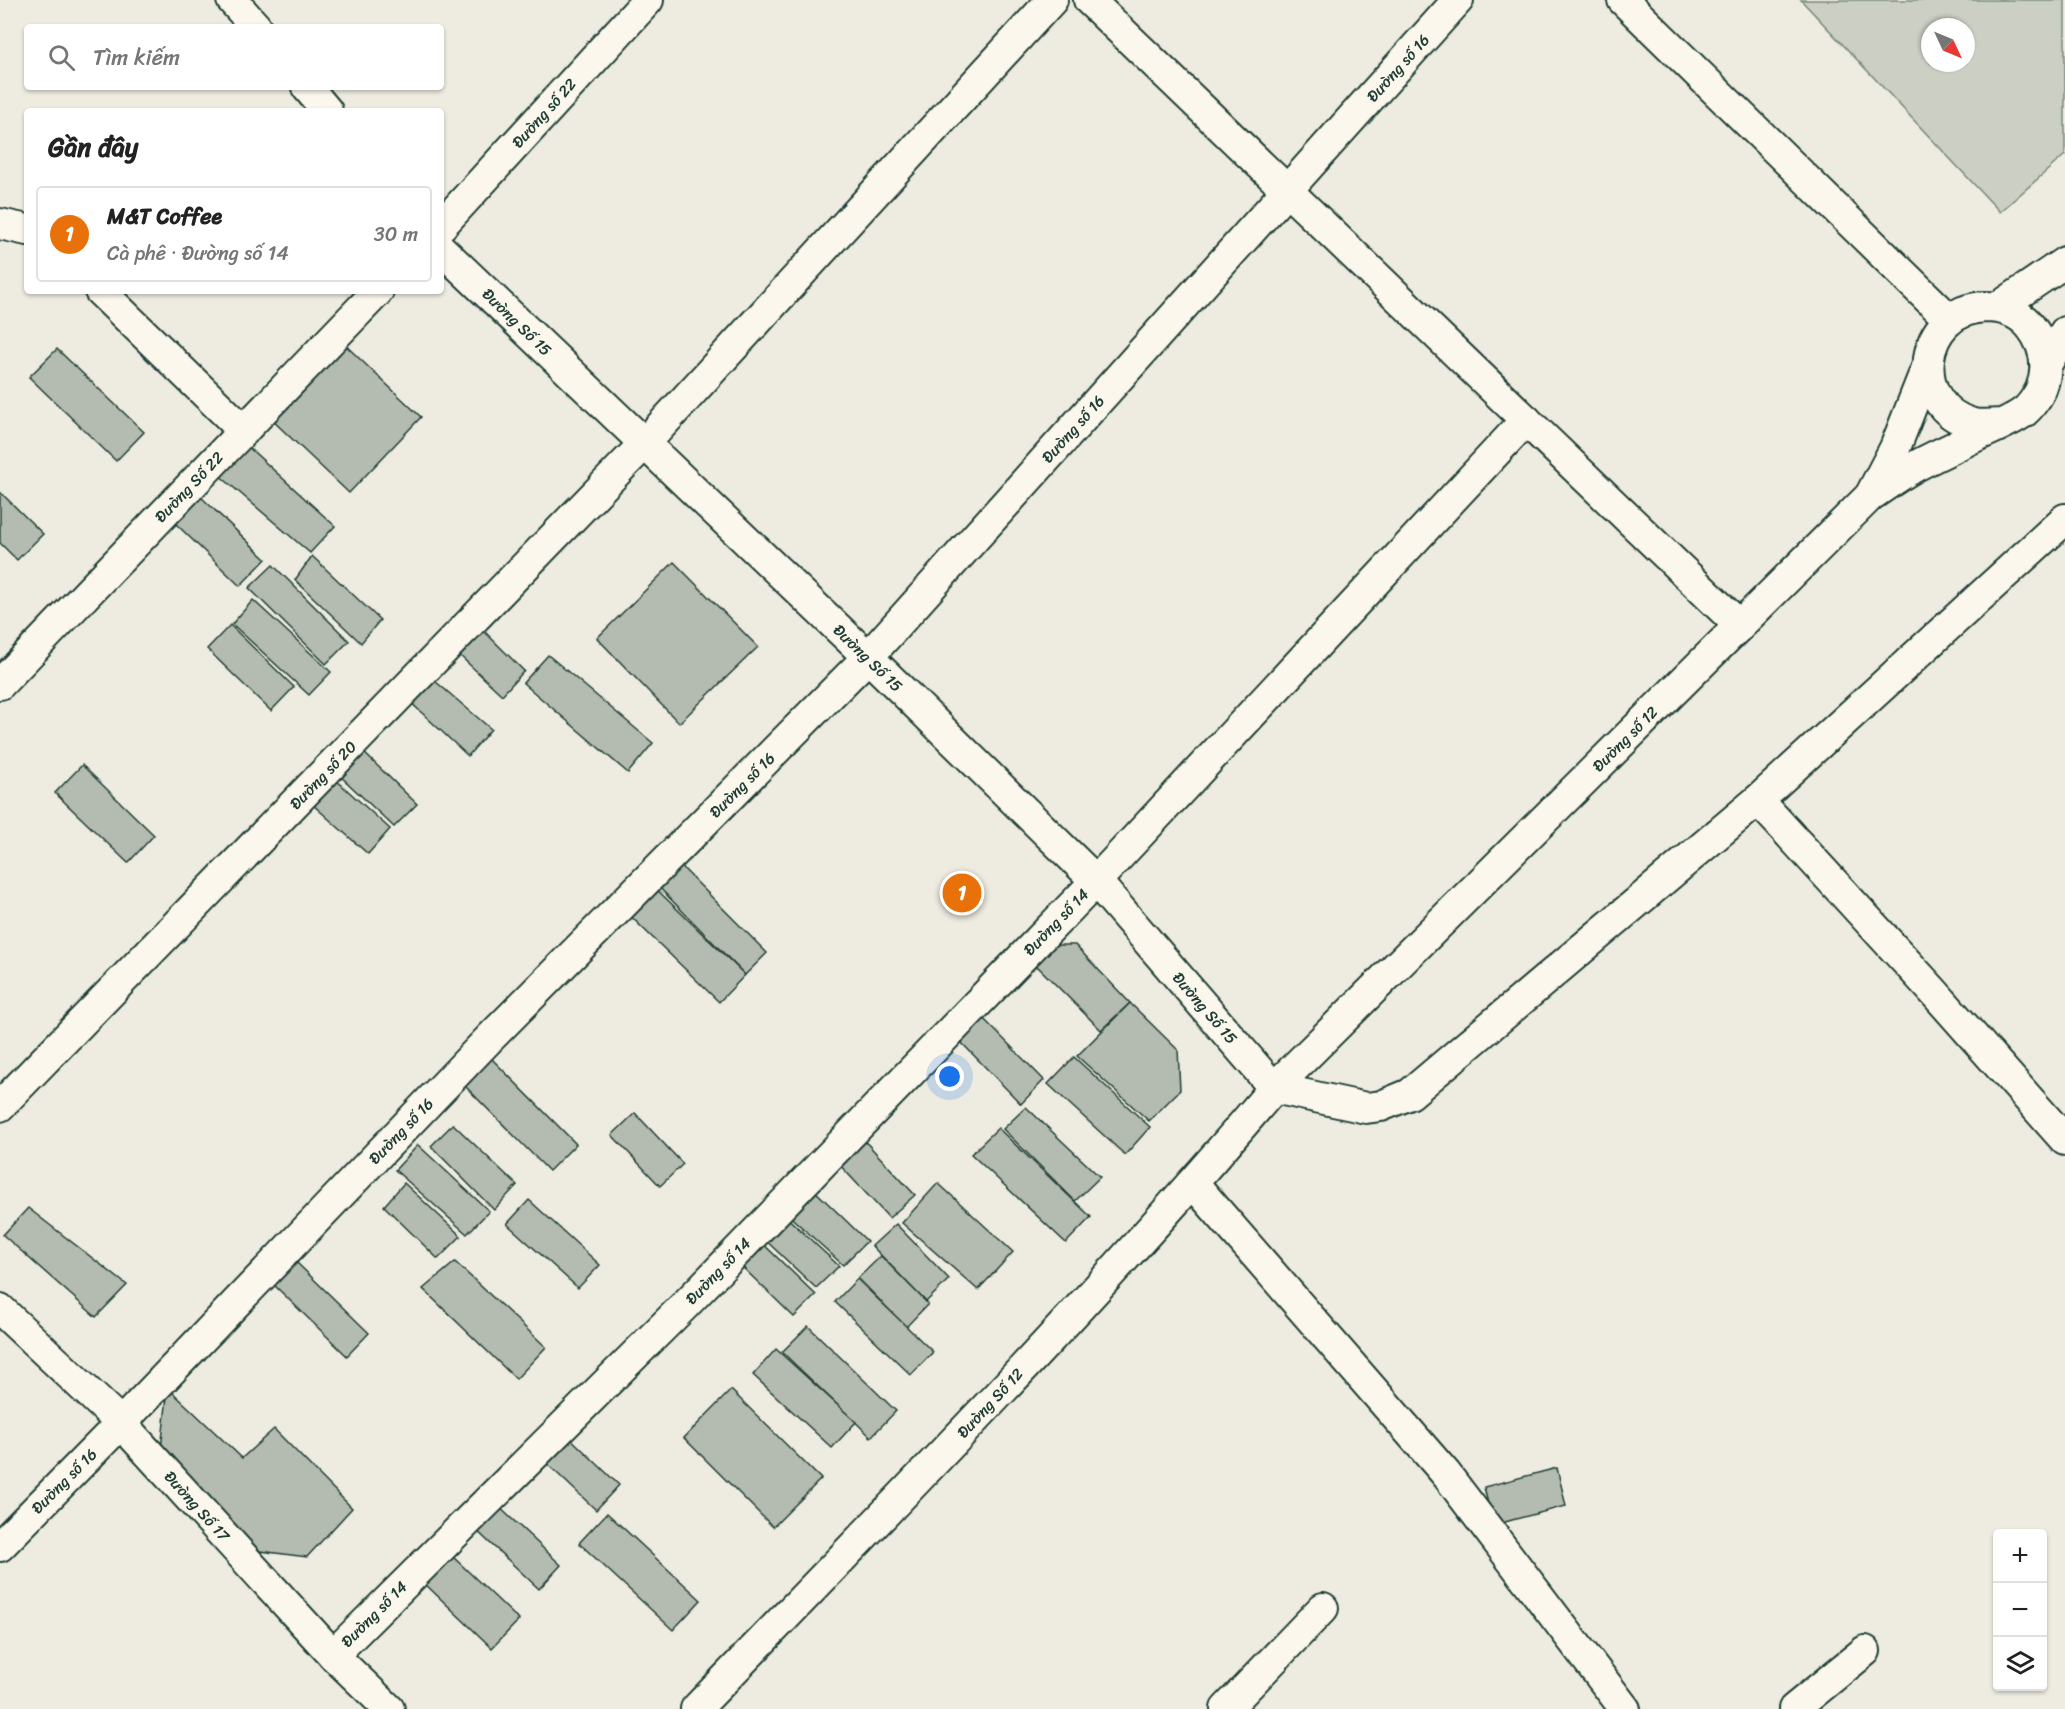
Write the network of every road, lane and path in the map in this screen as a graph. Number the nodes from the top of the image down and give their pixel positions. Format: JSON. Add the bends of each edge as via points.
{"nodes":[{"id":1,"x":232,"y":0,"type":"edge"},
{"id":2,"x":648,"y":0,"type":"edge"},
{"id":3,"x":1052,"y":0,"type":"edge"},
{"id":4,"x":1089,"y":0,"type":"edge"},
{"id":5,"x":1458,"y":0,"type":"edge"},
{"id":6,"x":1623,"y":0,"type":"edge"},
{"id":7,"x":253,"y":24,"type":"edge"},
{"id":8,"x":310,"y":90,"type":"edge"},
{"id":9,"x":325,"y":108,"type":"edge"},
{"id":10,"x":444,"y":223,"type":"edge"},
{"id":11,"x":0,"y":224,"type":"edge"},
{"id":12,"x":24,"y":229,"type":"edge"},
{"id":13,"x":444,"y":252,"type":"edge"},
{"id":14,"x":2065,"y":262,"type":"edge"},
{"id":15,"x":103,"y":294,"type":"edge"},
{"id":16,"x":375,"y":294,"type":"edge"},
{"id":17,"x":1999,"y":307,"type":"junction"},
{"id":18,"x":1949,"y":319,"type":"junction"},
{"id":19,"x":2065,"y":332,"type":"edge"},
{"id":20,"x":2046,"y":364,"type":"junction"},
{"id":21,"x":1927,"y":367,"type":"junction"},
{"id":22,"x":1526,"y":420,"type":"junction"},
{"id":23,"x":2001,"y":424,"type":"junction"},
{"id":24,"x":244,"y":431,"type":"junction"},
{"id":25,"x":645,"y":443,"type":"junction"},
{"id":26,"x":1870,"y":496,"type":"junction"},
{"id":27,"x":2065,"y":519,"type":"edge"},
{"id":28,"x":1740,"y":626,"type":"junction"},
{"id":29,"x":868,"y":657,"type":"junction"},
{"id":30,"x":0,"y":684,"type":"edge"},
{"id":31,"x":1758,"y":800,"type":"junction"},
{"id":32,"x":1096,"y":881,"type":"junction"},
{"id":33,"x":1274,"y":1088,"type":"junction"},
{"id":34,"x":0,"y":1106,"type":"edge"},
{"id":35,"x":2065,"y":1140,"type":"edge"},
{"id":36,"x":1193,"y":1183,"type":"junction"},
{"id":37,"x":0,"y":1309,"type":"edge"},
{"id":38,"x":121,"y":1423,"type":"junction"},
{"id":39,"x":0,"y":1546,"type":"edge"},
{"id":40,"x":1323,"y":1608,"type":"dead end"},
{"id":41,"x":1865,"y":1651,"type":"dead end"},
{"id":42,"x":333,"y":1655,"type":"junction"},
{"id":43,"x":389,"y":1709,"type":"edge"},
{"id":44,"x":696,"y":1709,"type":"edge"},
{"id":45,"x":1226,"y":1709,"type":"edge"},
{"id":46,"x":1625,"y":1709,"type":"edge"},
{"id":47,"x":1794,"y":1709,"type":"edge"}],
"edges":[{"from":1,"to":7,"type":"street"},
{"from":2,"to":10,"type":"street","name":"Đường số 22"},
{"from":3,"to":25,"type":"street","name":"Đường số 20"},
{"from":4,"to":22,"type":"street"},
{"from":5,"to":29,"type":"street","name":"Đường số 16"},
{"from":6,"to":18,"type":"street"},
{"from":8,"to":9,"type":"street"},
{"from":11,"to":12,"type":"street"},
{"from":13,"to":25,"type":"street","name":"Đường Số 15"},
{"from":14,"to":17,"type":"street"},
{"from":15,"to":24,"type":"street"},
{"from":16,"to":24,"type":"street","name":"Đường Số 22"},
{"from":17,"to":18,"type":"street","via":[[1972,308]]},
{"from":17,"to":20,"type":"street","via":[[2024,318],[2040,339]]},
{"from":18,"to":21,"type":"street","via":[[1932,341]]},
{"from":19,"to":20,"type":"street"},
{"from":20,"to":23,"type":"street","via":[[2041,391],[2025,412]]},
{"from":21,"to":23,"type":"street","via":[[1933,392],[1950,413],[1974,424]]},
{"from":21,"to":26,"type":"street"},
{"from":22,"to":28,"type":"street"},
{"from":22,"to":32,"type":"street","name":"Đường số 14"},
{"from":23,"to":26,"type":"street","name":"Đường số 12","via":[[1916,466]]},
{"from":24,"to":30,"type":"street","name":"Đường Số 22"},
{"from":25,"to":29,"type":"street","name":"Đường Số 15"},
{"from":25,"to":34,"type":"street","name":"Đường số 20"},
{"from":26,"to":28,"type":"street","name":"Đường số 12"},
{"from":27,"to":31,"type":"street"},
{"from":28,"to":33,"type":"street","name":"Đường số 12"},
{"from":29,"to":32,"type":"street","name":"Đường Số 15"},
{"from":29,"to":38,"type":"street","name":"Đường số 16","via":[[489,1040]]},
{"from":31,"to":33,"type":"street","via":[[1410,1094],[1366,1108]]},
{"from":31,"to":35,"type":"street"},
{"from":32,"to":33,"type":"street","name":"Đường Số 15"},
{"from":32,"to":42,"type":"street","name":"Đường số 14","via":[[686,1304]]},
{"from":33,"to":36,"type":"street","name":"Đường Số 12"},
{"from":36,"to":44,"type":"street","name":"Đường Số 12","via":[[945,1452]]},
{"from":36,"to":46,"type":"street","via":[[1446,1474]]},
{"from":37,"to":38,"type":"street","name":"Đường Số 17"},
{"from":38,"to":39,"type":"street","name":"Đường số 16"},
{"from":38,"to":42,"type":"street","name":"Đường Số 17"},
{"from":40,"to":45,"type":"street"},
{"from":41,"to":47,"type":"street"},
{"from":42,"to":43,"type":"street","name":"Đường Số 17"}]}
